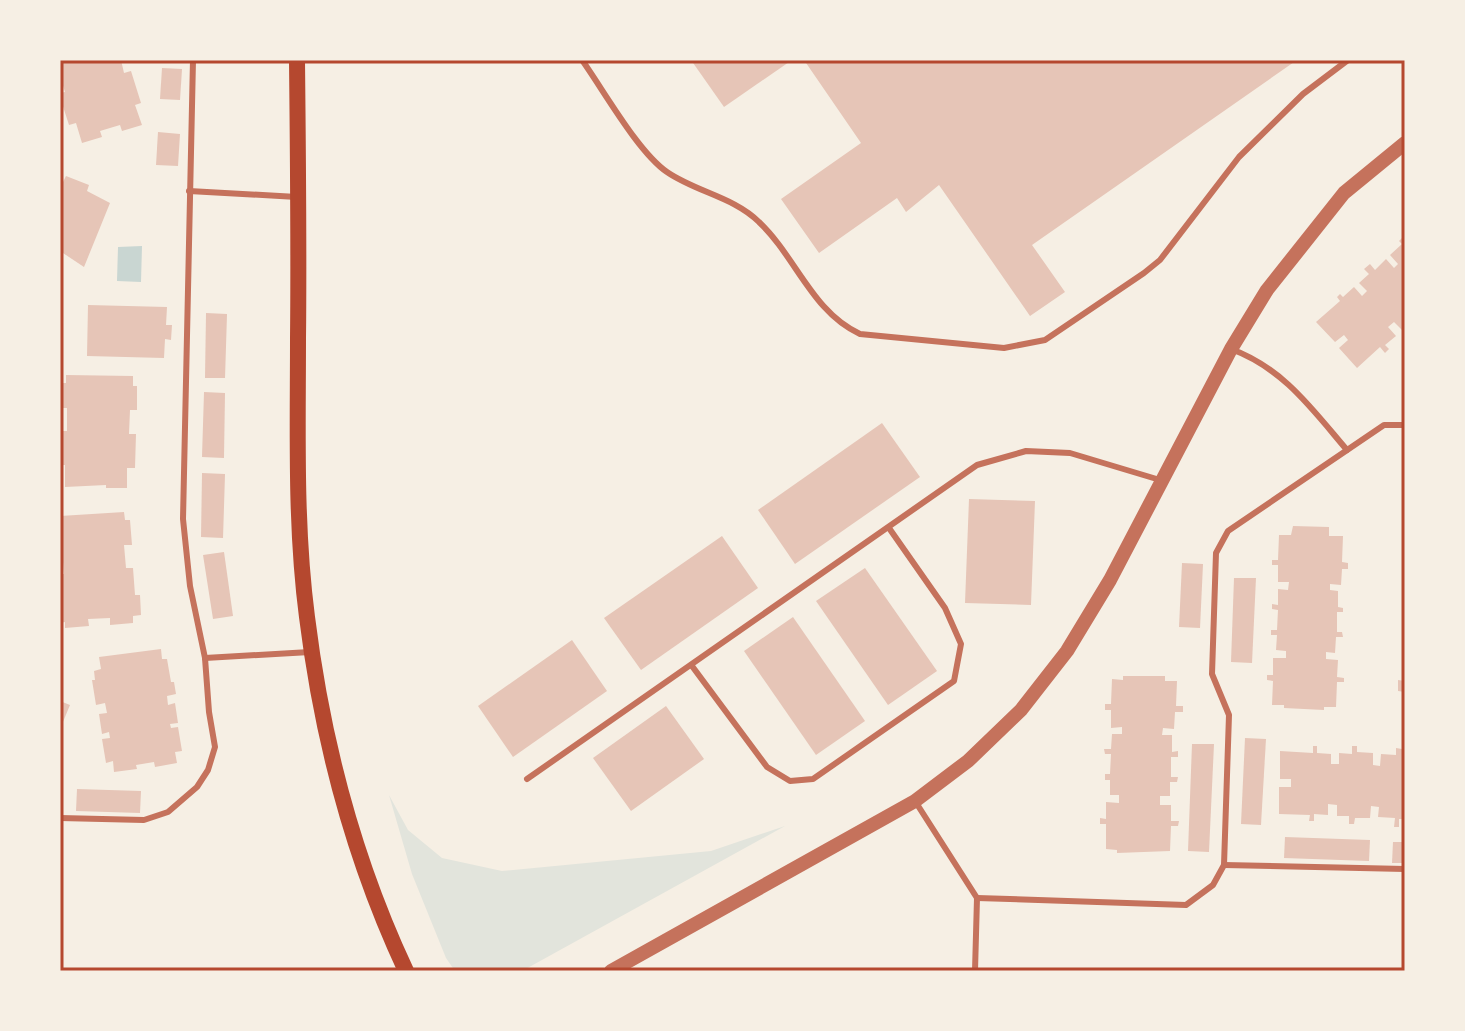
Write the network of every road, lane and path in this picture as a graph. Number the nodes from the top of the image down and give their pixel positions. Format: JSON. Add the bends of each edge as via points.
{"nodes":[{"id":1,"x":193,"y":60,"type":"edge"},
{"id":2,"x":297,"y":60,"type":"edge"},
{"id":3,"x":582,"y":60,"type":"edge"},
{"id":4,"x":1348,"y":60,"type":"edge"},
{"id":5,"x":1405,"y":143,"type":"edge"},
{"id":6,"x":189,"y":191,"type":"junction"},
{"id":7,"x":298,"y":197,"type":"junction"},
{"id":8,"x":1231,"y":349,"type":"junction"},
{"id":9,"x":1405,"y":425,"type":"edge"},
{"id":10,"x":1347,"y":450,"type":"junction"},
{"id":11,"x":1163,"y":481,"type":"junction"},
{"id":12,"x":889,"y":528,"type":"junction"},
{"id":13,"x":312,"y":652,"type":"junction"},
{"id":14,"x":205,"y":658,"type":"junction"},
{"id":15,"x":692,"y":666,"type":"junction"},
{"id":16,"x":527,"y":779,"type":"dead end"},
{"id":17,"x":915,"y":801,"type":"junction"},
{"id":18,"x":60,"y":818,"type":"edge"},
{"id":19,"x":1224,"y":865,"type":"junction"},
{"id":20,"x":1405,"y":869,"type":"edge"},
{"id":21,"x":977,"y":898,"type":"junction"},
{"id":22,"x":406,"y":971,"type":"edge"},
{"id":23,"x":611,"y":971,"type":"edge"},
{"id":24,"x":975,"y":971,"type":"edge"}],
"edges":[{"from":1,"to":6,"type":"lane"},
{"from":2,"to":7,"type":"main road"},
{"from":3,"to":4,"type":"lane","via":[[651,159],[757,220],[841,325],[860,334],[1004,348],[1045,340],[1144,273],[1179,239],[1239,157],[1274,120]]},
{"from":5,"to":8,"type":"street","via":[[1344,193],[1267,290]]},
{"from":6,"to":7,"type":"lane"},
{"from":6,"to":14,"type":"lane","via":[[183,519]]},
{"from":7,"to":13,"type":"main road","via":[[301,554]]},
{"from":8,"to":10,"type":"lane","via":[[1256,358],[1285,380]]},
{"from":8,"to":11,"type":"street"},
{"from":9,"to":10,"type":"lane","via":[[1384,425]]},
{"from":10,"to":19,"type":"lane","via":[[1228,531],[1216,553],[1212,674],[1229,715]]},
{"from":11,"to":12,"type":"lane","via":[[1070,453],[1026,451],[977,465]]},
{"from":11,"to":17,"type":"street","via":[[1067,651],[1021,710],[968,761]]},
{"from":12,"to":15,"type":"lane"},
{"from":12,"to":15,"type":"lane","via":[[945,608],[961,644],[954,681],[813,779],[790,781],[767,767]]},
{"from":13,"to":14,"type":"lane"},
{"from":13,"to":22,"type":"main road","via":[[351,825]]},
{"from":14,"to":18,"type":"lane","via":[[215,747],[197,787],[168,812],[144,820]]},
{"from":15,"to":16,"type":"lane"},
{"from":17,"to":21,"type":"lane"},
{"from":17,"to":23,"type":"street"},
{"from":19,"to":20,"type":"lane"},
{"from":19,"to":21,"type":"lane","via":[[1213,885],[1186,905]]},
{"from":21,"to":24,"type":"lane"}]}
